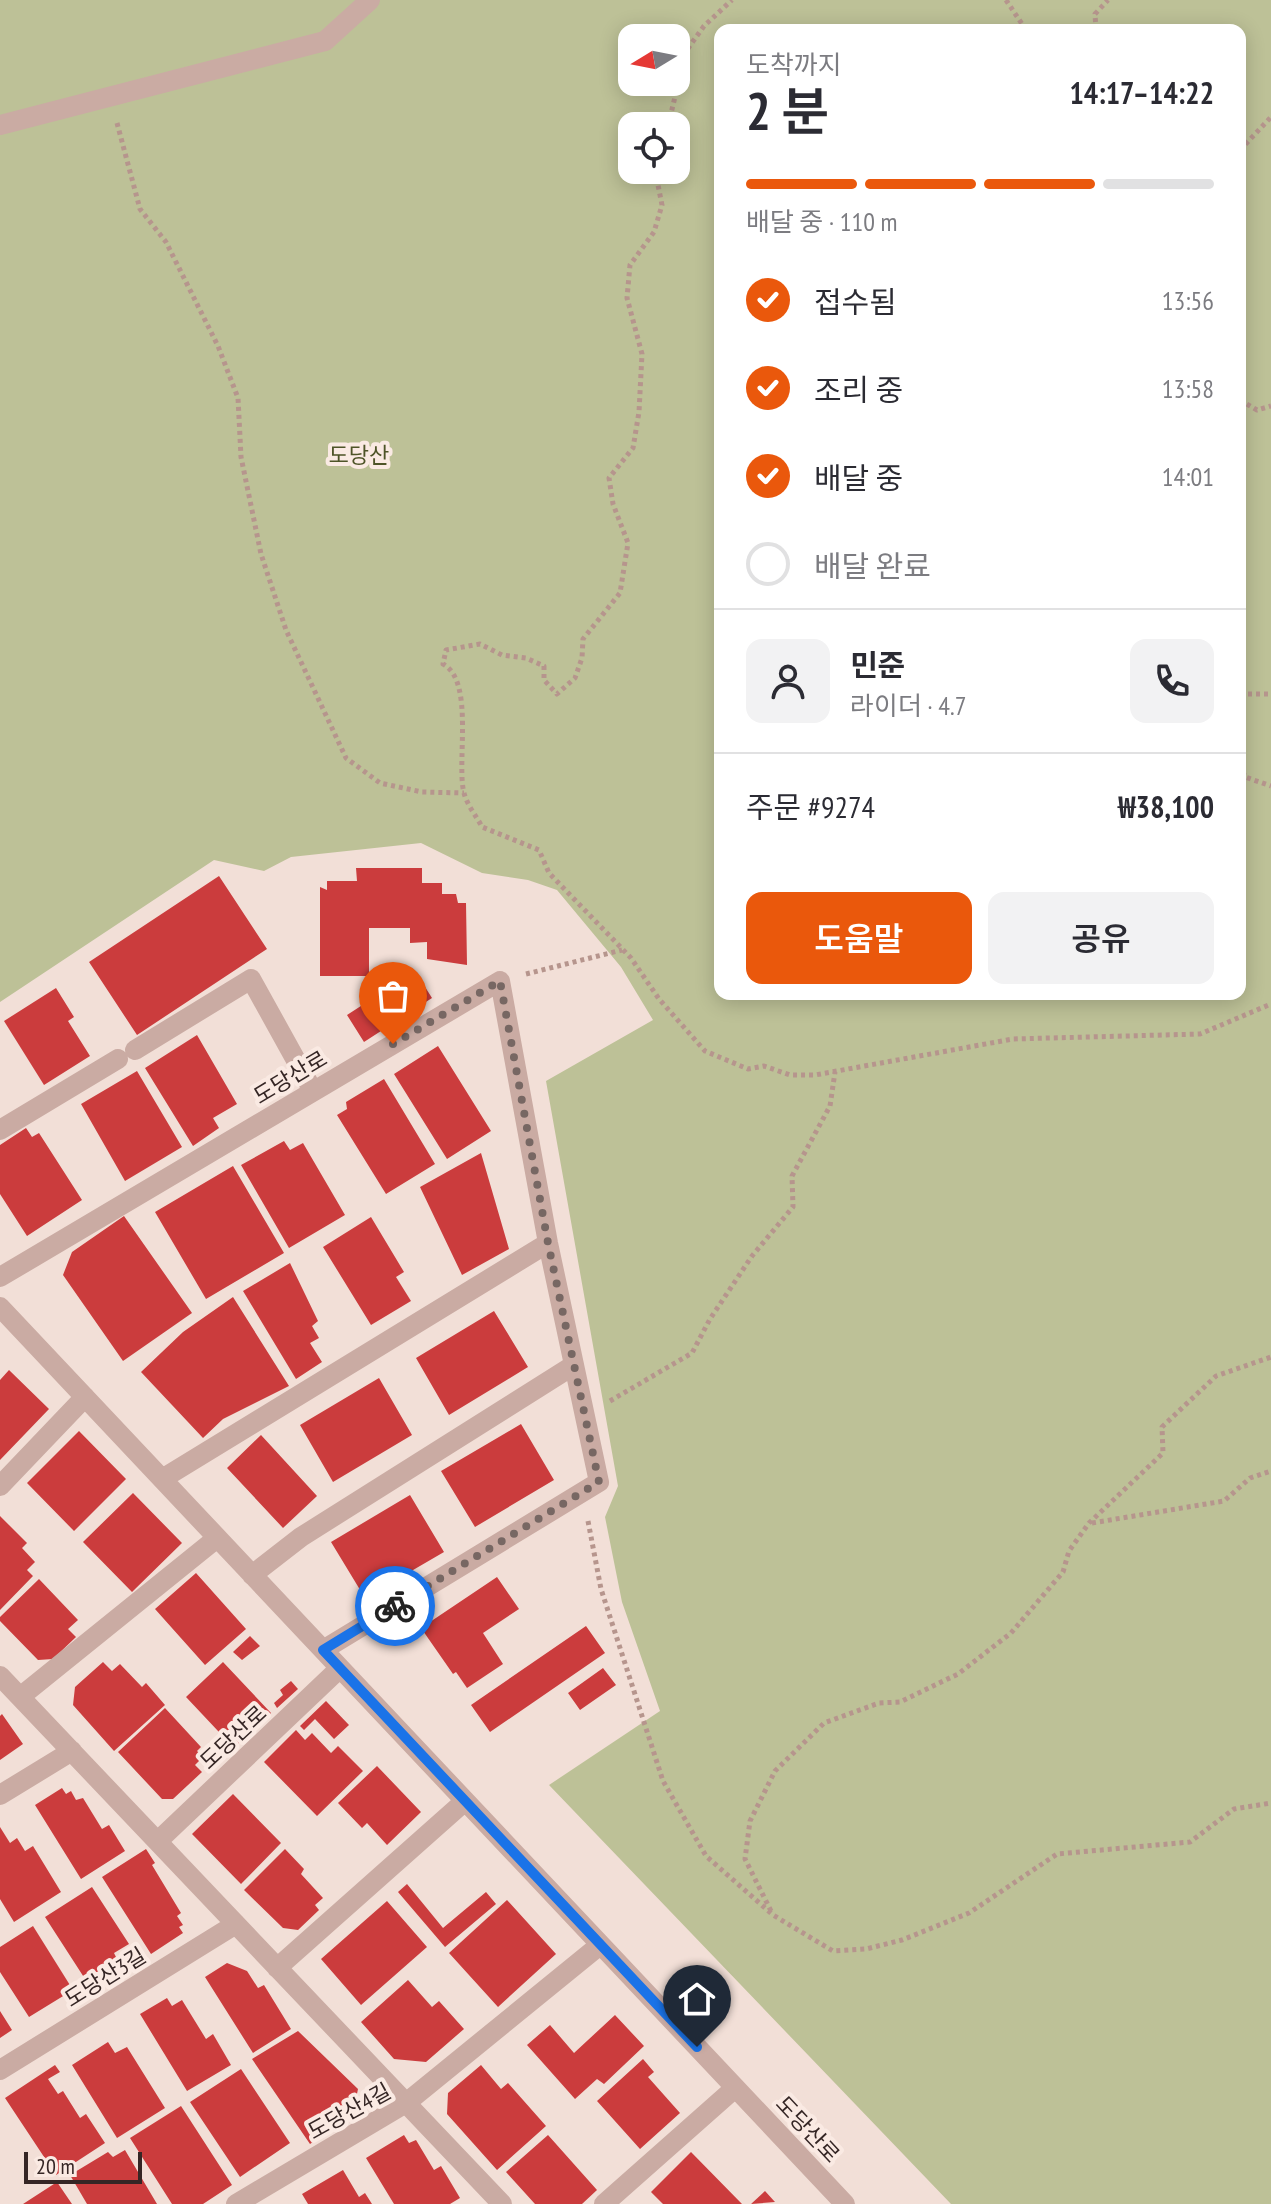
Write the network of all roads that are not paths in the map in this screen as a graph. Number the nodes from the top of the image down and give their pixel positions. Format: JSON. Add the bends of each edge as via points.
{"nodes":[{"id":1,"x":370,"y":0,"type":"edge"},
{"id":2,"x":0,"y":125,"type":"edge"},
{"id":3,"x":313,"y":1091,"type":"junction"},
{"id":4,"x":0,"y":1130,"type":"edge"},
{"id":5,"x":548,"y":1243,"type":"junction"},
{"id":6,"x":0,"y":1277,"type":"edge"},
{"id":7,"x":0,"y":1307,"type":"edge"},
{"id":8,"x":574,"y":1365,"type":"junction"},
{"id":9,"x":85,"y":1397,"type":"junction"},
{"id":10,"x":162,"y":1479,"type":"junction"},
{"id":11,"x":0,"y":1486,"type":"edge"},
{"id":12,"x":217,"y":1538,"type":"junction"},
{"id":13,"x":252,"y":1575,"type":"junction"},
{"id":14,"x":323,"y":1650,"type":"junction"},
{"id":15,"x":340,"y":1668,"type":"junction"},
{"id":16,"x":0,"y":1676,"type":"edge"},
{"id":17,"x":20,"y":1697,"type":"junction"},
{"id":18,"x":72,"y":1751,"type":"junction"},
{"id":19,"x":0,"y":1795,"type":"edge"},
{"id":20,"x":465,"y":1801,"type":"junction"},
{"id":21,"x":158,"y":1841,"type":"junction"},
{"id":22,"x":236,"y":1924,"type":"junction"},
{"id":23,"x":600,"y":1945,"type":"junction"},
{"id":24,"x":277,"y":1968,"type":"junction"},
{"id":25,"x":0,"y":2070,"type":"edge"},
{"id":26,"x":735,"y":2088,"type":"junction"},
{"id":27,"x":406,"y":2103,"type":"junction"},
{"id":28,"x":236,"y":2204,"type":"edge"},
{"id":29,"x":502,"y":2204,"type":"edge"},
{"id":30,"x":604,"y":2204,"type":"edge"},
{"id":31,"x":845,"y":2204,"type":"edge"}],
"edges":[{"from":1,"to":2,"type":"street","via":[[325,41]]},
{"from":3,"to":4,"type":"street","via":[[251,979]]},
{"from":3,"to":5,"type":"street","name":"도당산로","via":[[500,981]]},
{"from":3,"to":6,"type":"street","name":"도당산로"},
{"from":5,"to":8,"type":"street"},
{"from":5,"to":10,"type":"street"},
{"from":7,"to":9,"type":"street","name":"도당산로"},
{"from":8,"to":13,"type":"street","via":[[301,1537]]},
{"from":8,"to":14,"type":"street","via":[[599,1482]]},
{"from":9,"to":10,"type":"street","name":"도당산로"},
{"from":9,"to":11,"type":"street"},
{"from":10,"to":12,"type":"street","name":"도당산로"},
{"from":12,"to":13,"type":"street","name":"도당산로"},
{"from":12,"to":17,"type":"street"},
{"from":13,"to":14,"type":"street","name":"도당산로"},
{"from":14,"to":15,"type":"street","name":"도당산로"},
{"from":15,"to":20,"type":"street","name":"도당산로"},
{"from":15,"to":21,"type":"street","name":"도당산로"},
{"from":16,"to":17,"type":"street"},
{"from":17,"to":18,"type":"street"},
{"from":18,"to":19,"type":"street"},
{"from":18,"to":21,"type":"street"},
{"from":20,"to":23,"type":"street","name":"도당산로"},
{"from":20,"to":24,"type":"street"},
{"from":21,"to":22,"type":"street"},
{"from":22,"to":24,"type":"street"},
{"from":22,"to":25,"type":"street","name":"도당산3길"},
{"from":23,"to":26,"type":"street","name":"도당산로"},
{"from":23,"to":27,"type":"street"},
{"from":24,"to":27,"type":"street"},
{"from":26,"to":30,"type":"street"},
{"from":26,"to":31,"type":"street","name":"도당산로"},
{"from":27,"to":28,"type":"street","name":"도당산4길"},
{"from":27,"to":29,"type":"street","name":"도당산4길"}]}
